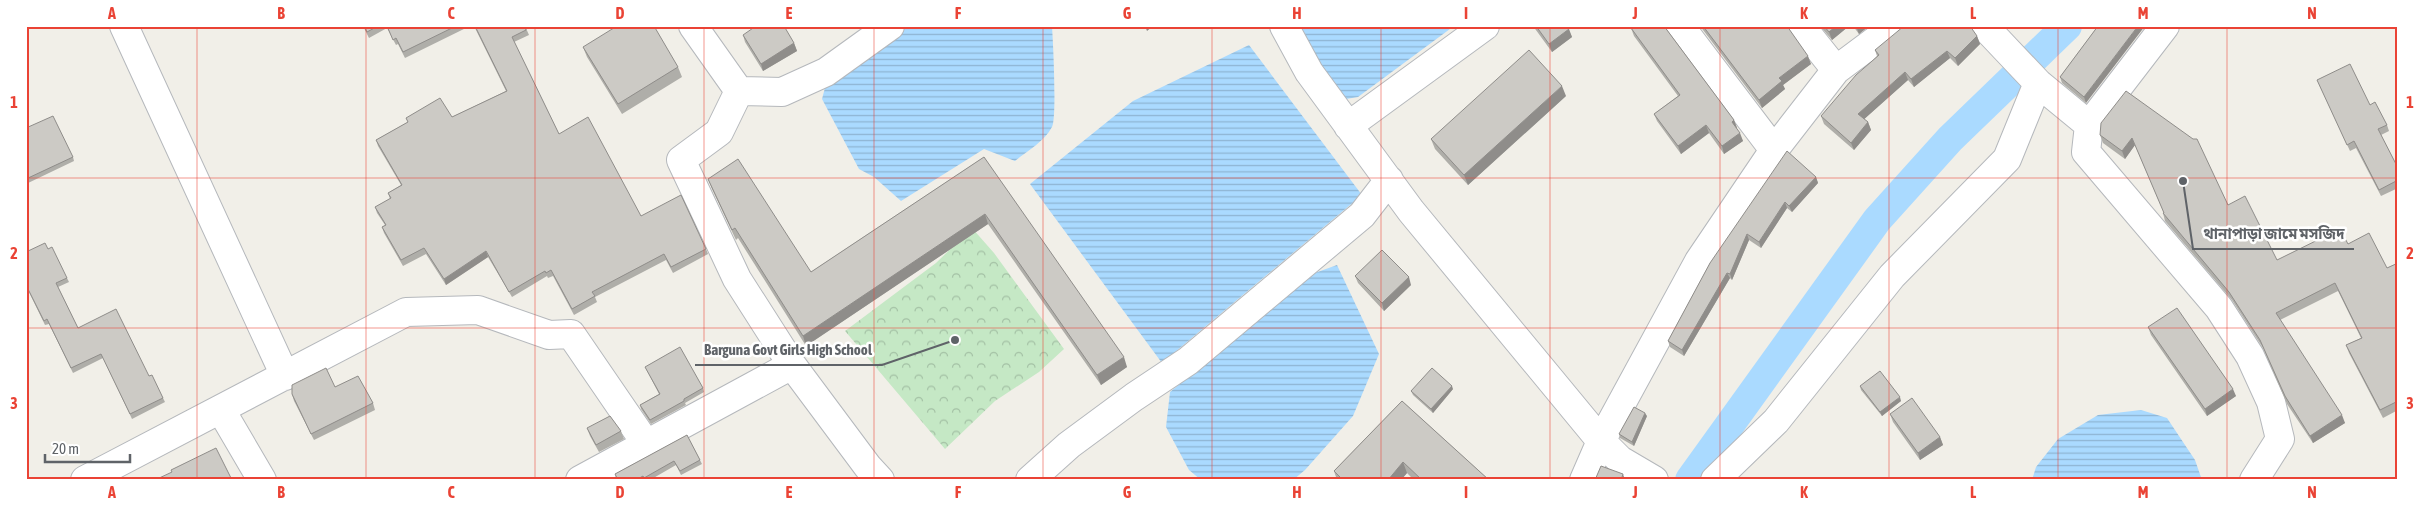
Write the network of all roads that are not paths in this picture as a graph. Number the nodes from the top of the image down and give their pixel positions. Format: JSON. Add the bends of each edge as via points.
{"nodes":[{"id":1,"x":124,"y":26,"type":"edge"},
{"id":2,"x":693,"y":26,"type":"edge"},
{"id":3,"x":890,"y":26,"type":"edge"},
{"id":4,"x":1284,"y":26,"type":"edge"},
{"id":5,"x":1485,"y":26,"type":"edge"},
{"id":6,"x":1680,"y":26,"type":"edge"},
{"id":7,"x":1801,"y":26,"type":"edge"},
{"id":8,"x":1895,"y":26,"type":"edge"},
{"id":9,"x":1984,"y":26,"type":"edge"},
{"id":10,"x":2164,"y":26,"type":"edge"},
{"id":11,"x":1836,"y":70,"type":"junction"},
{"id":12,"x":2038,"y":83,"type":"junction"},
{"id":13,"x":739,"y":91,"type":"junction"},
{"id":14,"x":2089,"y":125,"type":"junction"},
{"id":15,"x":1348,"y":126,"type":"junction"},
{"id":16,"x":1774,"y":150,"type":"junction"},
{"id":17,"x":1389,"y":180,"type":"junction"},
{"id":18,"x":792,"y":365,"type":"junction"},
{"id":19,"x":285,"y":376,"type":"junction"},
{"id":20,"x":221,"y":410,"type":"junction"},
{"id":21,"x":1601,"y":441,"type":"junction"},
{"id":22,"x":647,"y":445,"type":"junction"},
{"id":23,"x":85,"y":480,"type":"edge"},
{"id":24,"x":262,"y":480,"type":"edge"},
{"id":25,"x":580,"y":480,"type":"edge"},
{"id":26,"x":880,"y":480,"type":"edge"},
{"id":27,"x":1030,"y":480,"type":"edge"},
{"id":28,"x":1584,"y":480,"type":"edge"},
{"id":29,"x":1654,"y":480,"type":"edge"},
{"id":30,"x":1715,"y":480,"type":"edge"},
{"id":31,"x":2254,"y":480,"type":"edge"}],
"edges":[{"from":1,"to":19,"type":"street"},
{"from":2,"to":13,"type":"street"},
{"from":3,"to":13,"type":"street","via":[[826,72],[782,92]]},
{"from":4,"to":15,"type":"street","via":[[1309,72]]},
{"from":5,"to":15,"type":"street"},
{"from":6,"to":16,"type":"street"},
{"from":7,"to":11,"type":"street"},
{"from":8,"to":11,"type":"street"},
{"from":9,"to":12,"type":"street"},
{"from":10,"to":14,"type":"street"},
{"from":11,"to":16,"type":"street"},
{"from":12,"to":14,"type":"street"},
{"from":12,"to":30,"type":"street","via":[[2007,159],[1892,276],[1776,421]]},
{"from":13,"to":18,"type":"street","via":[[719,132],[681,160],[737,279]]},
{"from":14,"to":31,"type":"street","via":[[2086,152],[2219,308],[2257,371],[2271,402],[2280,439]]},
{"from":15,"to":17,"type":"street"},
{"from":16,"to":21,"type":"street","via":[[1699,261]]},
{"from":17,"to":21,"type":"street"},
{"from":17,"to":27,"type":"street","via":[[1362,215],[1188,361],[1068,445]]},
{"from":18,"to":22,"type":"street"},
{"from":18,"to":26,"type":"street"},
{"from":19,"to":20,"type":"street"},
{"from":19,"to":22,"type":"street","via":[[406,312],[478,310],[549,335],[571,334]]},
{"from":20,"to":23,"type":"street"},
{"from":20,"to":24,"type":"street"},
{"from":21,"to":28,"type":"street"},
{"from":21,"to":29,"type":"street","via":[[1620,460]]},
{"from":22,"to":25,"type":"street"}]}
